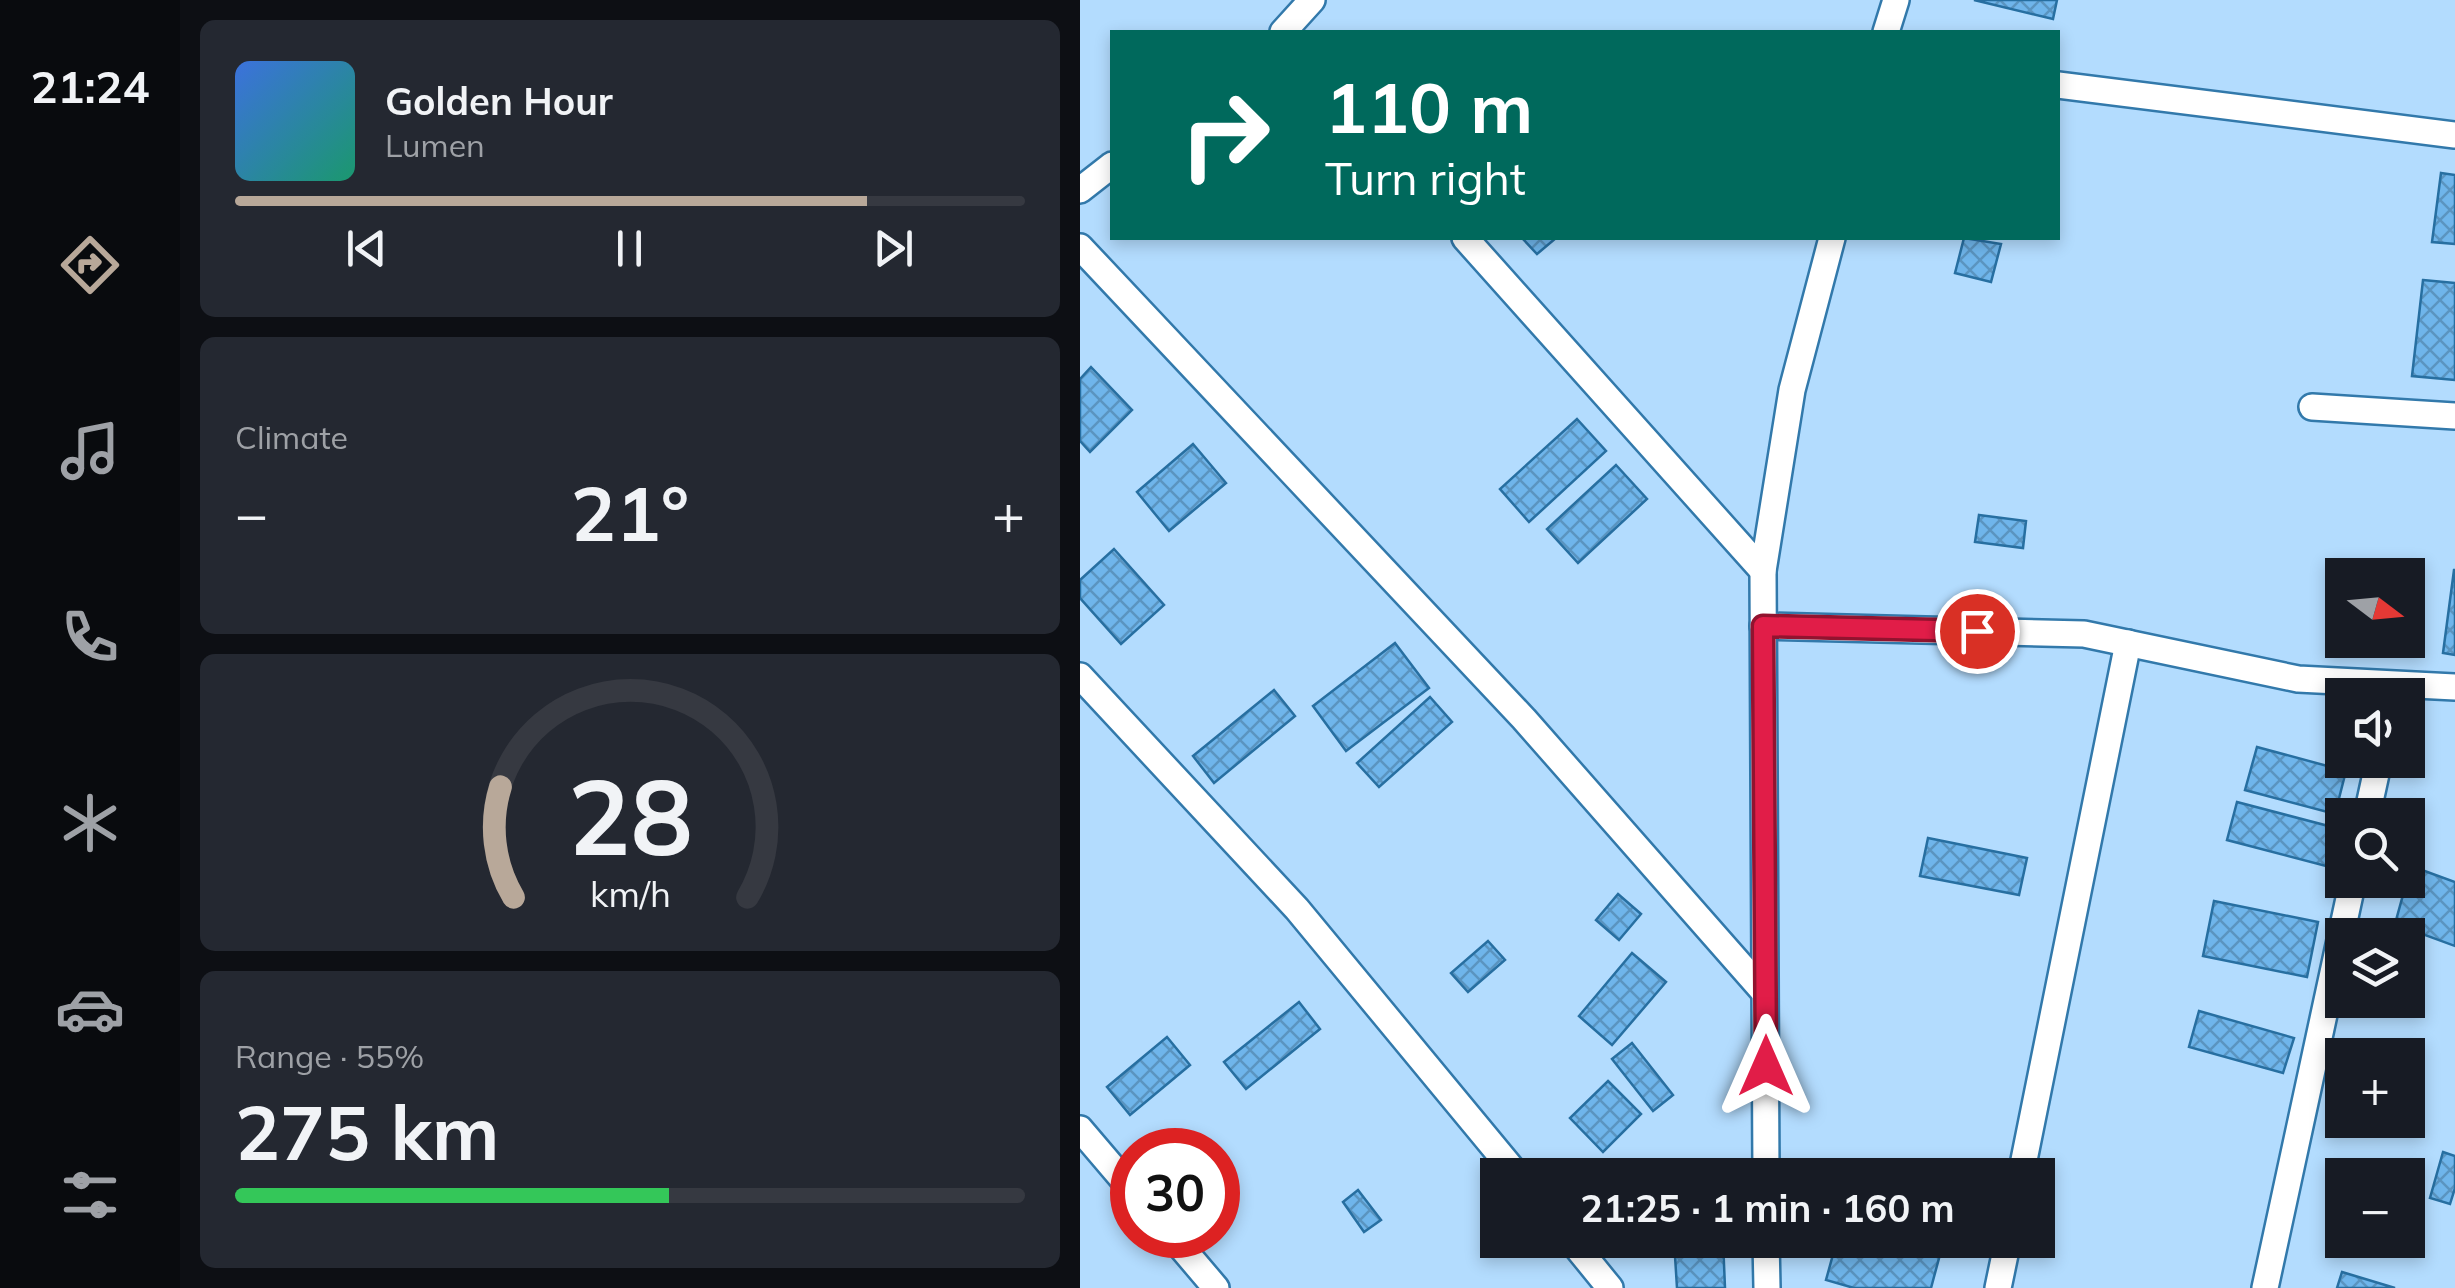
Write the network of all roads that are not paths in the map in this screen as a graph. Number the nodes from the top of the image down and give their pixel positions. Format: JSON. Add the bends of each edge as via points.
{"nodes":[{"id":1,"x":1312,"y":0,"type":"edge"},
{"id":2,"x":1896,"y":0,"type":"edge"},
{"id":3,"x":1285,"y":30,"type":"edge"},
{"id":4,"x":1887,"y":30,"type":"edge"},
{"id":5,"x":2060,"y":85,"type":"edge"},
{"id":6,"x":2455,"y":135,"type":"edge"},
{"id":7,"x":1110,"y":167,"type":"edge"},
{"id":8,"x":1080,"y":190,"type":"edge"},
{"id":9,"x":1467,"y":240,"type":"edge"},
{"id":10,"x":1831,"y":240,"type":"edge"},
{"id":11,"x":1080,"y":247,"type":"edge"},
{"id":12,"x":2312,"y":406,"type":"dead end"},
{"id":13,"x":2455,"y":416,"type":"edge"},
{"id":14,"x":1763,"y":571,"type":"junction"},
{"id":15,"x":1763,"y":626,"type":"junction"},
{"id":16,"x":2128,"y":643,"type":"junction"},
{"id":17,"x":1080,"y":676,"type":"edge"},
{"id":18,"x":2325,"y":683,"type":"edge"},
{"id":19,"x":2455,"y":688,"type":"edge"},
{"id":20,"x":2425,"y":689,"type":"edge"},
{"id":21,"x":2350,"y":898,"type":"edge"},
{"id":22,"x":1765,"y":993,"type":"junction"},
{"id":23,"x":1080,"y":1129,"type":"edge"},
{"id":24,"x":1503,"y":1158,"type":"edge"},
{"id":25,"x":1766,"y":1158,"type":"edge"},
{"id":26,"x":2024,"y":1158,"type":"edge"},
{"id":27,"x":1110,"y":1164,"type":"edge"},
{"id":28,"x":1191,"y":1258,"type":"edge"},
{"id":29,"x":1586,"y":1258,"type":"edge"},
{"id":30,"x":1766,"y":1258,"type":"edge"},
{"id":31,"x":2004,"y":1258,"type":"edge"},
{"id":32,"x":1216,"y":1288,"type":"edge"},
{"id":33,"x":1610,"y":1288,"type":"edge"},
{"id":34,"x":1767,"y":1288,"type":"edge"},
{"id":35,"x":1998,"y":1288,"type":"edge"},
{"id":36,"x":2265,"y":1288,"type":"edge"}],
"edges":[{"from":1,"to":3,"type":"street"},
{"from":2,"to":4,"type":"street"},
{"from":5,"to":6,"type":"street"},
{"from":7,"to":8,"type":"street"},
{"from":9,"to":14,"type":"street"},
{"from":10,"to":14,"type":"street","via":[[1792,390]]},
{"from":11,"to":22,"type":"street","via":[[1511,705]]},
{"from":12,"to":13,"type":"street"},
{"from":14,"to":15,"type":"street"},
{"from":15,"to":16,"type":"street","via":[[2084,634]]},
{"from":15,"to":22,"type":"street"},
{"from":16,"to":18,"type":"street"},
{"from":16,"to":26,"type":"street"},
{"from":17,"to":24,"type":"street","via":[[1296,910]]},
{"from":19,"to":20,"type":"street"},
{"from":21,"to":36,"type":"street"},
{"from":22,"to":25,"type":"street"},
{"from":23,"to":27,"type":"street"},
{"from":28,"to":32,"type":"street"},
{"from":29,"to":33,"type":"street"},
{"from":30,"to":34,"type":"street"},
{"from":31,"to":35,"type":"street"}]}
